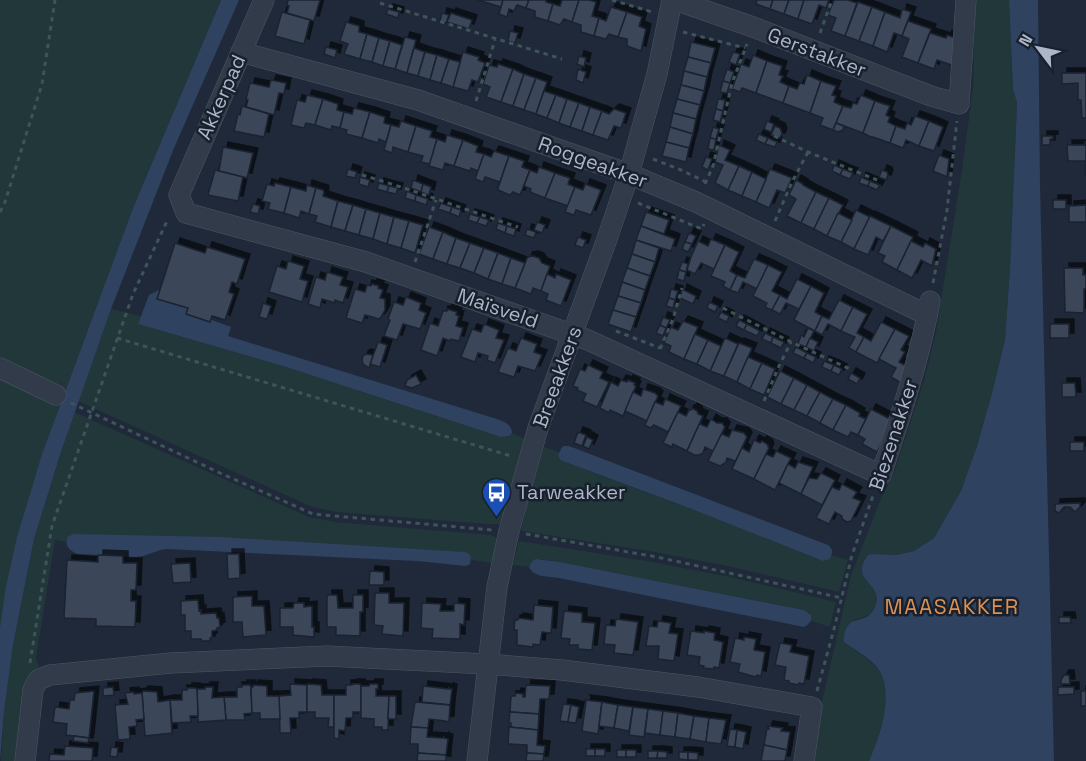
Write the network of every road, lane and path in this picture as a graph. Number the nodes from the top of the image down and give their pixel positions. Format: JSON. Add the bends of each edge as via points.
{"nodes":[{"id":1,"x":55,"y":0,"type":"edge"},
{"id":2,"x":264,"y":0,"type":"edge"},
{"id":3,"x":673,"y":0,"type":"edge"},
{"id":4,"x":832,"y":0,"type":"edge"},
{"id":5,"x":966,"y":0,"type":"edge"},
{"id":6,"x":380,"y":3,"type":"dead end"},
{"id":7,"x":753,"y":27,"type":"junction"},
{"id":8,"x":495,"y":40,"type":"junction"},
{"id":9,"x":813,"y":50,"type":"junction"},
{"id":10,"x":241,"y":52,"type":"junction"},
{"id":11,"x":562,"y":59,"type":"dead end"},
{"id":12,"x":959,"y":104,"type":"junction"},
{"id":13,"x":473,"y":111,"type":"junction"},
{"id":14,"x":774,"y":136,"type":"dead end"},
{"id":15,"x":808,"y":152,"type":"junction"},
{"id":16,"x":629,"y":174,"type":"junction"},
{"id":17,"x":362,"y":176,"type":"dead end"},
{"id":18,"x":878,"y":180,"type":"dead end"},
{"id":19,"x":179,"y":195,"type":"junction"},
{"id":20,"x":436,"y":200,"type":"junction"},
{"id":21,"x":696,"y":202,"type":"junction"},
{"id":22,"x":0,"y":212,"type":"edge"},
{"id":23,"x":518,"y":227,"type":"dead end"},
{"id":24,"x":768,"y":238,"type":"junction"},
{"id":25,"x":409,"y":277,"type":"junction"},
{"id":26,"x":682,"y":288,"type":"dead end"},
{"id":27,"x":723,"y":308,"type":"dead end"},
{"id":28,"x":929,"y":308,"type":"junction"},
{"id":29,"x":572,"y":334,"type":"junction"},
{"id":30,"x":117,"y":338,"type":"junction"},
{"id":31,"x":791,"y":342,"type":"junction"},
{"id":32,"x":0,"y":368,"type":"edge"},
{"id":33,"x":653,"y":370,"type":"junction"},
{"id":34,"x":852,"y":370,"type":"dead end"},
{"id":35,"x":56,"y":395,"type":"dead end"},
{"id":36,"x":760,"y":412,"type":"junction"},
{"id":37,"x":91,"y":413,"type":"junction"},
{"id":38,"x":516,"y":458,"type":"dead end"},
{"id":39,"x":880,"y":475,"type":"junction"},
{"id":40,"x":508,"y":531,"type":"junction"},
{"id":41,"x":842,"y":598,"type":"junction"},
{"id":42,"x":487,"y":664,"type":"junction"},
{"id":43,"x":38,"y":680,"type":"junction"},
{"id":44,"x":812,"y":707,"type":"junction"},
{"id":45,"x":26,"y":761,"type":"edge"},
{"id":46,"x":477,"y":761,"type":"edge"},
{"id":47,"x":804,"y":761,"type":"edge"}],
"edges":[{"from":1,"to":22,"type":"path","via":[[42,84]]},
{"from":2,"to":10,"type":"street","name":"Akkerpad"},
{"from":3,"to":7,"type":"street","name":"Gerstakker"},
{"from":3,"to":16,"type":"street","name":"Breeakkers"},
{"from":4,"to":9,"type":"path"},
{"from":5,"to":12,"type":"street"},
{"from":6,"to":8,"type":"path"},
{"from":7,"to":9,"type":"street","name":"Gerstakker"},
{"from":7,"to":21,"type":"path","via":[[732,83],[713,166]]},
{"from":8,"to":11,"type":"path"},
{"from":8,"to":13,"type":"path"},
{"from":9,"to":12,"type":"street","name":"Gerstakker"},
{"from":10,"to":13,"type":"street","name":"Roggeakker"},
{"from":10,"to":19,"type":"street","name":"Akkerpad"},
{"from":12,"to":28,"type":"path","via":[[947,210]]},
{"from":13,"to":16,"type":"street","name":"Roggeakker"},
{"from":14,"to":15,"type":"path"},
{"from":15,"to":18,"type":"path"},
{"from":15,"to":24,"type":"path"},
{"from":16,"to":21,"type":"street","name":"Roggeakker"},
{"from":16,"to":29,"type":"street","name":"Breeakkers"},
{"from":17,"to":20,"type":"path"},
{"from":19,"to":25,"type":"street","name":"Maïsveld","via":[[186,213]]},
{"from":19,"to":30,"type":"path","via":[[132,294]]},
{"from":20,"to":23,"type":"path"},
{"from":20,"to":25,"type":"path"},
{"from":21,"to":24,"type":"street","name":"Roggeakker"},
{"from":24,"to":28,"type":"street","name":"Roggeakker"},
{"from":25,"to":29,"type":"street","name":"Maïsveld"},
{"from":26,"to":33,"type":"path"},
{"from":27,"to":31,"type":"path"},
{"from":28,"to":39,"type":"street","name":"Biezenakker","via":[[909,389]]},
{"from":29,"to":33,"type":"street","name":"Maïsveld"},
{"from":29,"to":40,"type":"street","name":"Breeakkers","via":[[538,428]]},
{"from":30,"to":37,"type":"path"},
{"from":30,"to":38,"type":"path"},
{"from":31,"to":34,"type":"path"},
{"from":31,"to":36,"type":"path"},
{"from":32,"to":35,"type":"street"},
{"from":33,"to":36,"type":"street","name":"Maïsveld"},
{"from":36,"to":39,"type":"street","name":"Maïsveld"},
{"from":37,"to":40,"type":"path","via":[[313,514]]},
{"from":37,"to":43,"type":"path","via":[[52,526],[29,668]]},
{"from":39,"to":41,"type":"path","name":"Biezenakker","via":[[852,555]]},
{"from":40,"to":41,"type":"path","via":[[657,557]]},
{"from":40,"to":42,"type":"street","name":"Breeakkers"},
{"from":41,"to":44,"type":"path","name":"Biezenakker"},
{"from":42,"to":43,"type":"street","via":[[327,656],[171,663],[50,675]]},
{"from":42,"to":44,"type":"street","via":[[687,686]]},
{"from":42,"to":46,"type":"street","name":"Breeakkers"},
{"from":43,"to":45,"type":"street","via":[[33,690]]},
{"from":44,"to":47,"type":"street"}]}
